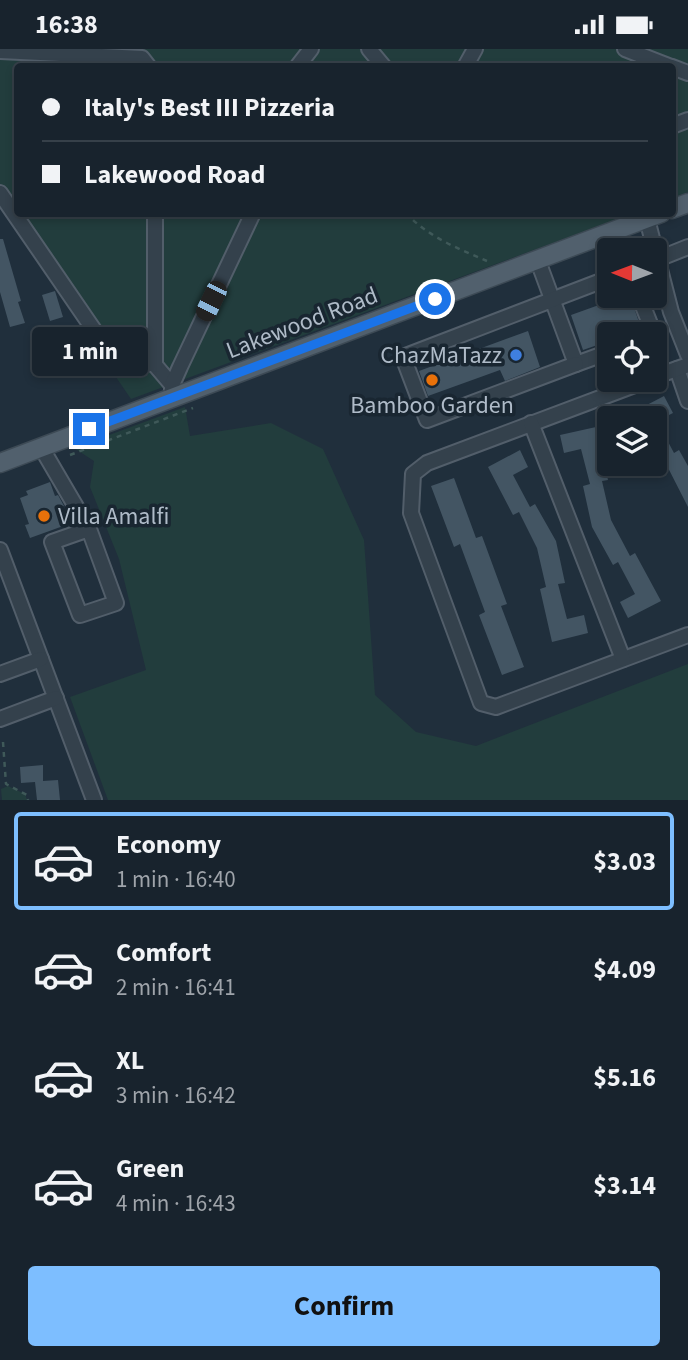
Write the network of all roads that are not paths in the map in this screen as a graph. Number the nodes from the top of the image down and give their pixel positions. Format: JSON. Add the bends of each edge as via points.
{"nodes":[{"id":1,"x":311,"y":49,"type":"edge"},
{"id":2,"x":369,"y":49,"type":"edge"},
{"id":3,"x":625,"y":49,"type":"edge"},
{"id":4,"x":0,"y":51,"type":"edge"},
{"id":5,"x":106,"y":52,"type":"edge"},
{"id":6,"x":146,"y":63,"type":"edge"},
{"id":7,"x":299,"y":63,"type":"edge"},
{"id":8,"x":381,"y":63,"type":"edge"},
{"id":9,"x":661,"y":63,"type":"edge"},
{"id":10,"x":0,"y":193,"type":"edge"},
{"id":11,"x":14,"y":213,"type":"edge"},
{"id":12,"x":16,"y":217,"type":"edge"},
{"id":13,"x":156,"y":217,"type":"edge"},
{"id":14,"x":251,"y":217,"type":"edge"},
{"id":15,"x":651,"y":217,"type":"edge"},
{"id":16,"x":654,"y":217,"type":"edge"},
{"id":17,"x":656,"y":238,"type":"edge"},
{"id":18,"x":688,"y":247,"type":"edge"},
{"id":19,"x":667,"y":255,"type":"edge"},
{"id":20,"x":538,"y":261,"type":"junction"},
{"id":21,"x":597,"y":283,"type":"edge"},
{"id":22,"x":667,"y":287,"type":"edge"},
{"id":23,"x":552,"y":300,"type":"junction"},
{"id":24,"x":684,"y":334,"type":"edge"},
{"id":25,"x":688,"y":355,"type":"edge"},
{"id":26,"x":597,"y":356,"type":"edge"},
{"id":27,"x":576,"y":364,"type":"junction"},
{"id":28,"x":155,"y":365,"type":"junction"},
{"id":29,"x":682,"y":367,"type":"edge"},
{"id":30,"x":172,"y":391,"type":"junction"},
{"id":31,"x":615,"y":392,"type":"edge"},
{"id":32,"x":688,"y":401,"type":"edge"},
{"id":33,"x":531,"y":423,"type":"junction"},
{"id":34,"x":41,"y":447,"type":"junction"},
{"id":35,"x":0,"y":463,"type":"edge"},
{"id":36,"x":89,"y":529,"type":"junction"},
{"id":37,"x":0,"y":550,"type":"edge"},
{"id":38,"x":688,"y":635,"type":"edge"},
{"id":39,"x":41,"y":659,"type":"junction"},
{"id":40,"x":624,"y":659,"type":"junction"},
{"id":41,"x":0,"y":674,"type":"edge"},
{"id":42,"x":56,"y":698,"type":"junction"},
{"id":43,"x":0,"y":719,"type":"edge"},
{"id":44,"x":94,"y":800,"type":"edge"}],
"edges":[{"from":1,"to":7,"type":"street"},
{"from":2,"to":8,"type":"street"},
{"from":3,"to":9,"type":"street"},
{"from":4,"to":5,"type":"street"},
{"from":5,"to":6,"type":"street","via":[[142,58]]},
{"from":10,"to":11,"type":"street"},
{"from":12,"to":28,"type":"street","via":[[107,349]]},
{"from":13,"to":28,"type":"street"},
{"from":14,"to":30,"type":"street"},
{"from":15,"to":20,"type":"main road","name":"Lakewood Road"},
{"from":16,"to":17,"type":"street"},
{"from":18,"to":19,"type":"street"},
{"from":20,"to":23,"type":"street"},
{"from":20,"to":30,"type":"main road","name":"Lakewood Road"},
{"from":21,"to":23,"type":"street"},
{"from":22,"to":24,"type":"street"},
{"from":23,"to":27,"type":"street"},
{"from":23,"to":27,"type":"street","via":[[403,357],[427,420]]},
{"from":24,"to":25,"type":"street"},
{"from":26,"to":27,"type":"street"},
{"from":28,"to":30,"type":"street"},
{"from":29,"to":32,"type":"street"},
{"from":30,"to":34,"type":"main road","name":"Lakewood Road"},
{"from":31,"to":33,"type":"street"},
{"from":33,"to":40,"type":"street"},
{"from":33,"to":40,"type":"street","via":[[427,463],[413,474],[411,513],[481,702],[496,707]]},
{"from":34,"to":35,"type":"main road","name":"Lakewood Road"},
{"from":34,"to":36,"type":"street"},
{"from":36,"to":36,"type":"street","via":[[116,603],[80,615],[52,542]]},
{"from":37,"to":39,"type":"street"},
{"from":38,"to":40,"type":"street"},
{"from":39,"to":41,"type":"street"},
{"from":39,"to":42,"type":"street"},
{"from":42,"to":43,"type":"street"},
{"from":42,"to":44,"type":"street"}]}
